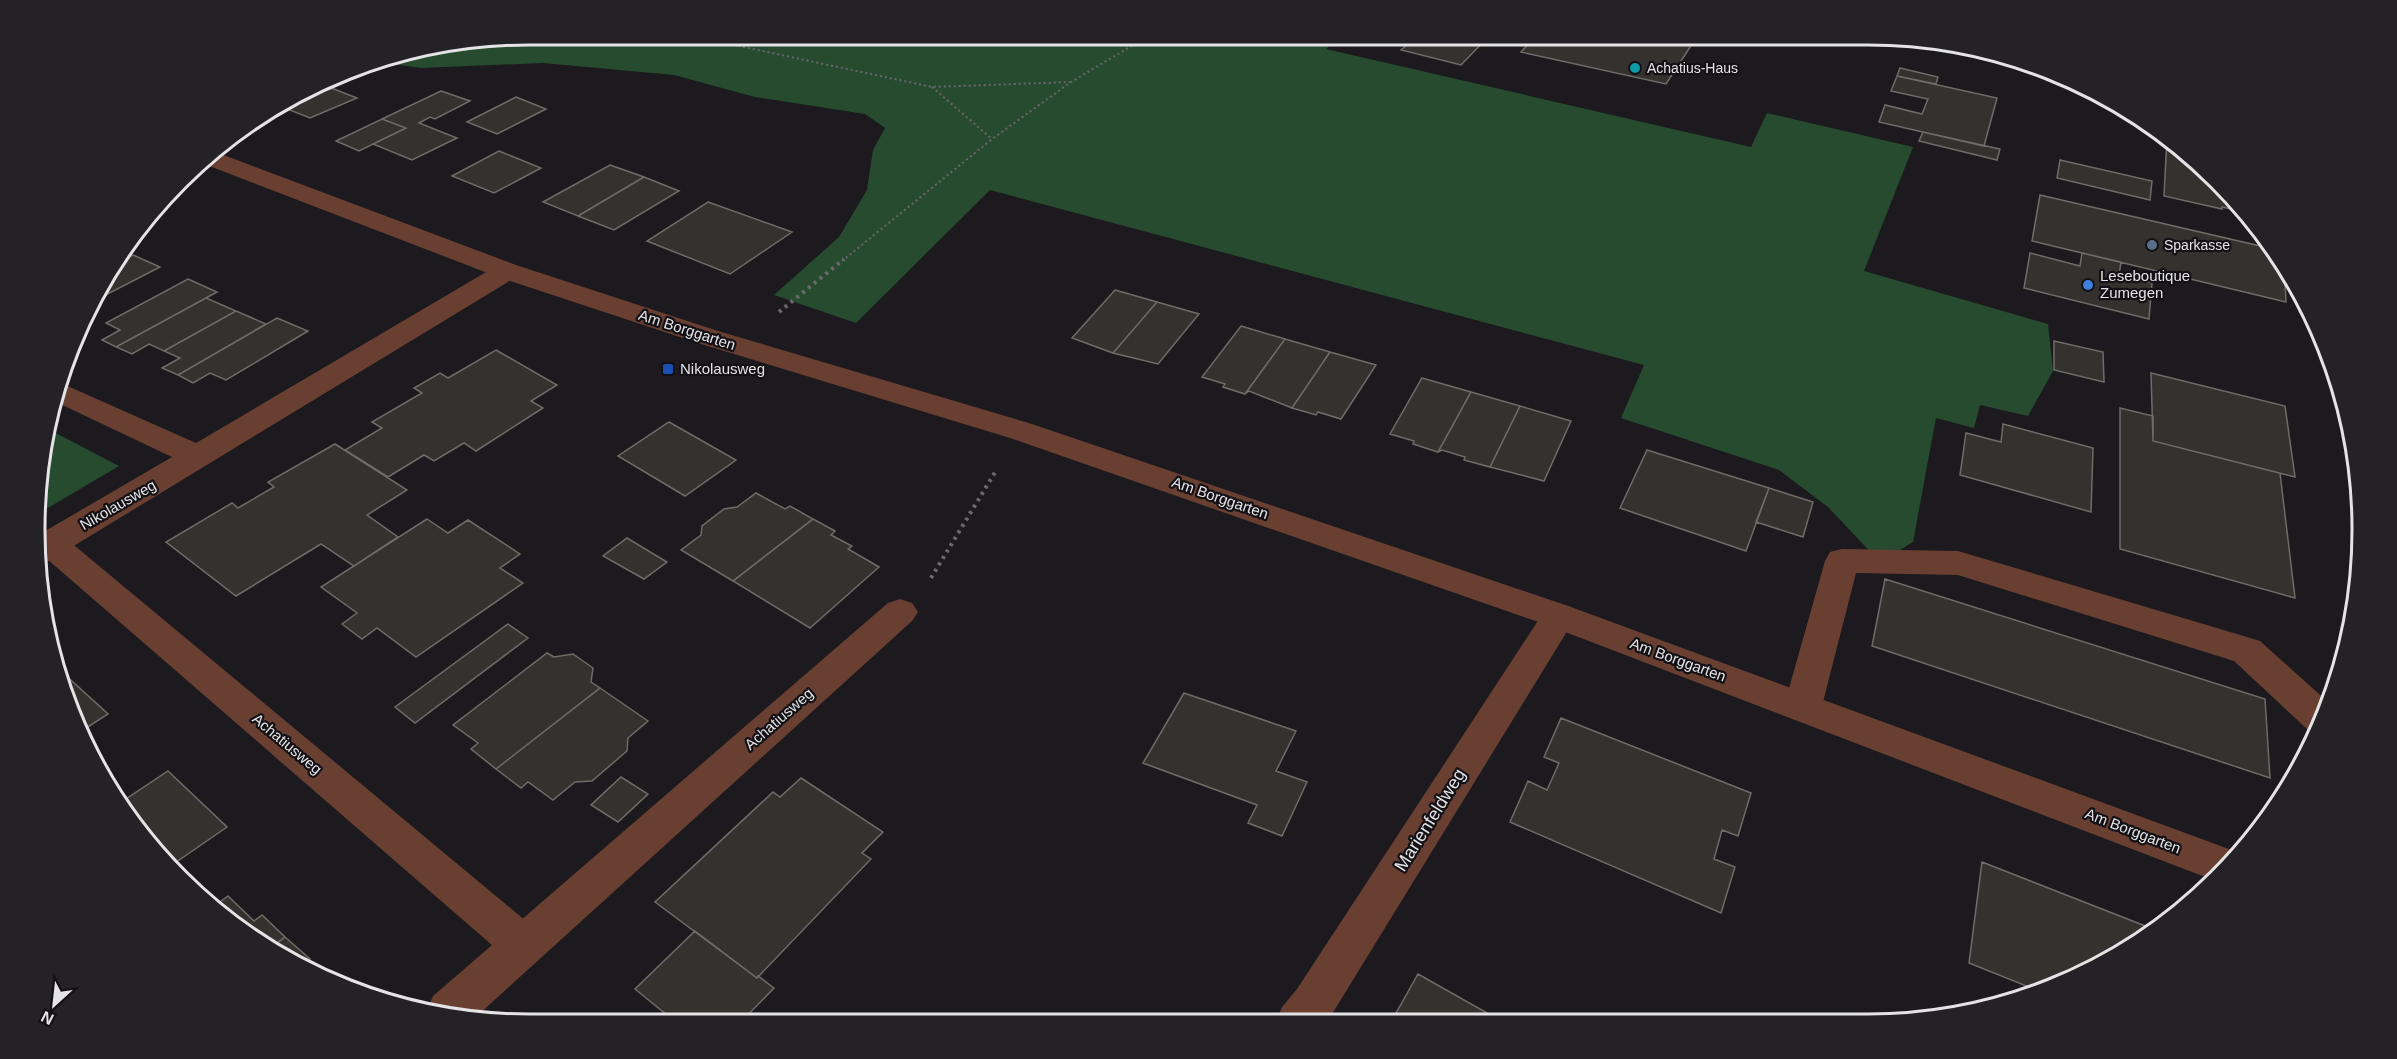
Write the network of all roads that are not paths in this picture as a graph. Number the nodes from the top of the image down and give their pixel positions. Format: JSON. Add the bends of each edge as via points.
{"nodes":[{"id":1,"x":216,"y":160,"type":"edge"},
{"id":2,"x":507,"y":271,"type":"junction"},
{"id":3,"x":65,"y":395,"type":"edge"},
{"id":4,"x":199,"y":457,"type":"junction"},
{"id":5,"x":46,"y":547,"type":"edge"},
{"id":6,"x":46,"y":549,"type":"edge"},
{"id":7,"x":900,"y":612,"type":"road end"},
{"id":8,"x":1559,"y":616,"type":"junction"},
{"id":9,"x":1803,"y":706,"type":"junction"},
{"id":10,"x":2315,"y":714,"type":"edge"},
{"id":11,"x":2218,"y":863,"type":"edge"},
{"id":12,"x":523,"y":945,"type":"junction"},
{"id":13,"x":453,"y":1008,"type":"edge"},
{"id":14,"x":1305,"y":1014,"type":"edge"}],
"edges":[{"from":1,"to":2,"type":"street","name":"Am Borggarten"},
{"from":2,"to":4,"type":"street","name":"Nikolausweg"},
{"from":2,"to":8,"type":"street","name":"Am Borggarten","via":[[736,346],[1020,431]]},
{"from":3,"to":4,"type":"street"},
{"from":4,"to":5,"type":"street","name":"Nikolausweg"},
{"from":6,"to":12,"type":"street","name":"Achatiusweg"},
{"from":7,"to":12,"type":"street","name":"Achatiusweg"},
{"from":8,"to":9,"type":"street","name":"Am Borggarten"},
{"from":8,"to":14,"type":"street","name":"Marienfeldweg"},
{"from":9,"to":10,"type":"street","via":[[1842,561],[1958,563],[2247,651]]},
{"from":9,"to":11,"type":"street","name":"Am Borggarten"},
{"from":12,"to":13,"type":"street","name":"Achatiusweg"}]}
